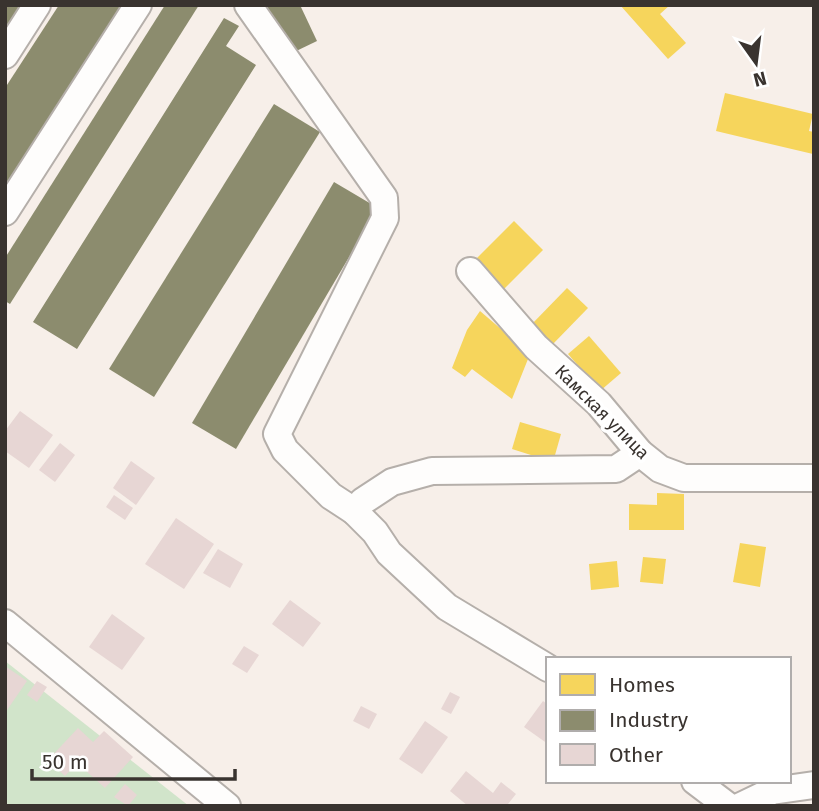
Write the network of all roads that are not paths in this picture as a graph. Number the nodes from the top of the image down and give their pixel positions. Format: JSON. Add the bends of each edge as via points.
{"nodes":[{"id":1,"x":37,"y":5,"type":"edge"},
{"id":2,"x":138,"y":5,"type":"edge"},
{"id":3,"x":248,"y":5,"type":"edge"},
{"id":4,"x":5,"y":55,"type":"edge"},
{"id":5,"x":5,"y":212,"type":"edge"},
{"id":6,"x":470,"y":271,"type":"dead end"},
{"id":7,"x":640,"y":453,"type":"junction"},
{"id":8,"x":814,"y":478,"type":"edge"},
{"id":9,"x":354,"y":511,"type":"junction"},
{"id":10,"x":5,"y":623,"type":"edge"},
{"id":11,"x":546,"y":667,"type":"edge"},
{"id":12,"x":698,"y":783,"type":"edge"},
{"id":13,"x":814,"y":785,"type":"edge"},
{"id":14,"x":227,"y":806,"type":"edge"},
{"id":15,"x":727,"y":806,"type":"edge"},
{"id":16,"x":741,"y":806,"type":"edge"}],
"edges":[{"from":1,"to":4,"type":"street"},
{"from":2,"to":5,"type":"street"},
{"from":3,"to":9,"type":"street","via":[[384,198],[385,218],[277,434],[285,450],[331,496]]},
{"from":6,"to":7,"type":"street","name":"Камская улица","via":[[536,347],[599,404]]},
{"from":7,"to":8,"type":"street","name":"Камская улица","via":[[660,469],[684,478]]},
{"from":7,"to":9,"type":"street","via":[[616,469],[432,471],[392,482]]},
{"from":9,"to":11,"type":"street","via":[[389,553],[447,607]]},
{"from":10,"to":14,"type":"street"},
{"from":12,"to":15,"type":"street"},
{"from":13,"to":16,"type":"street","via":[[772,791]]}]}
